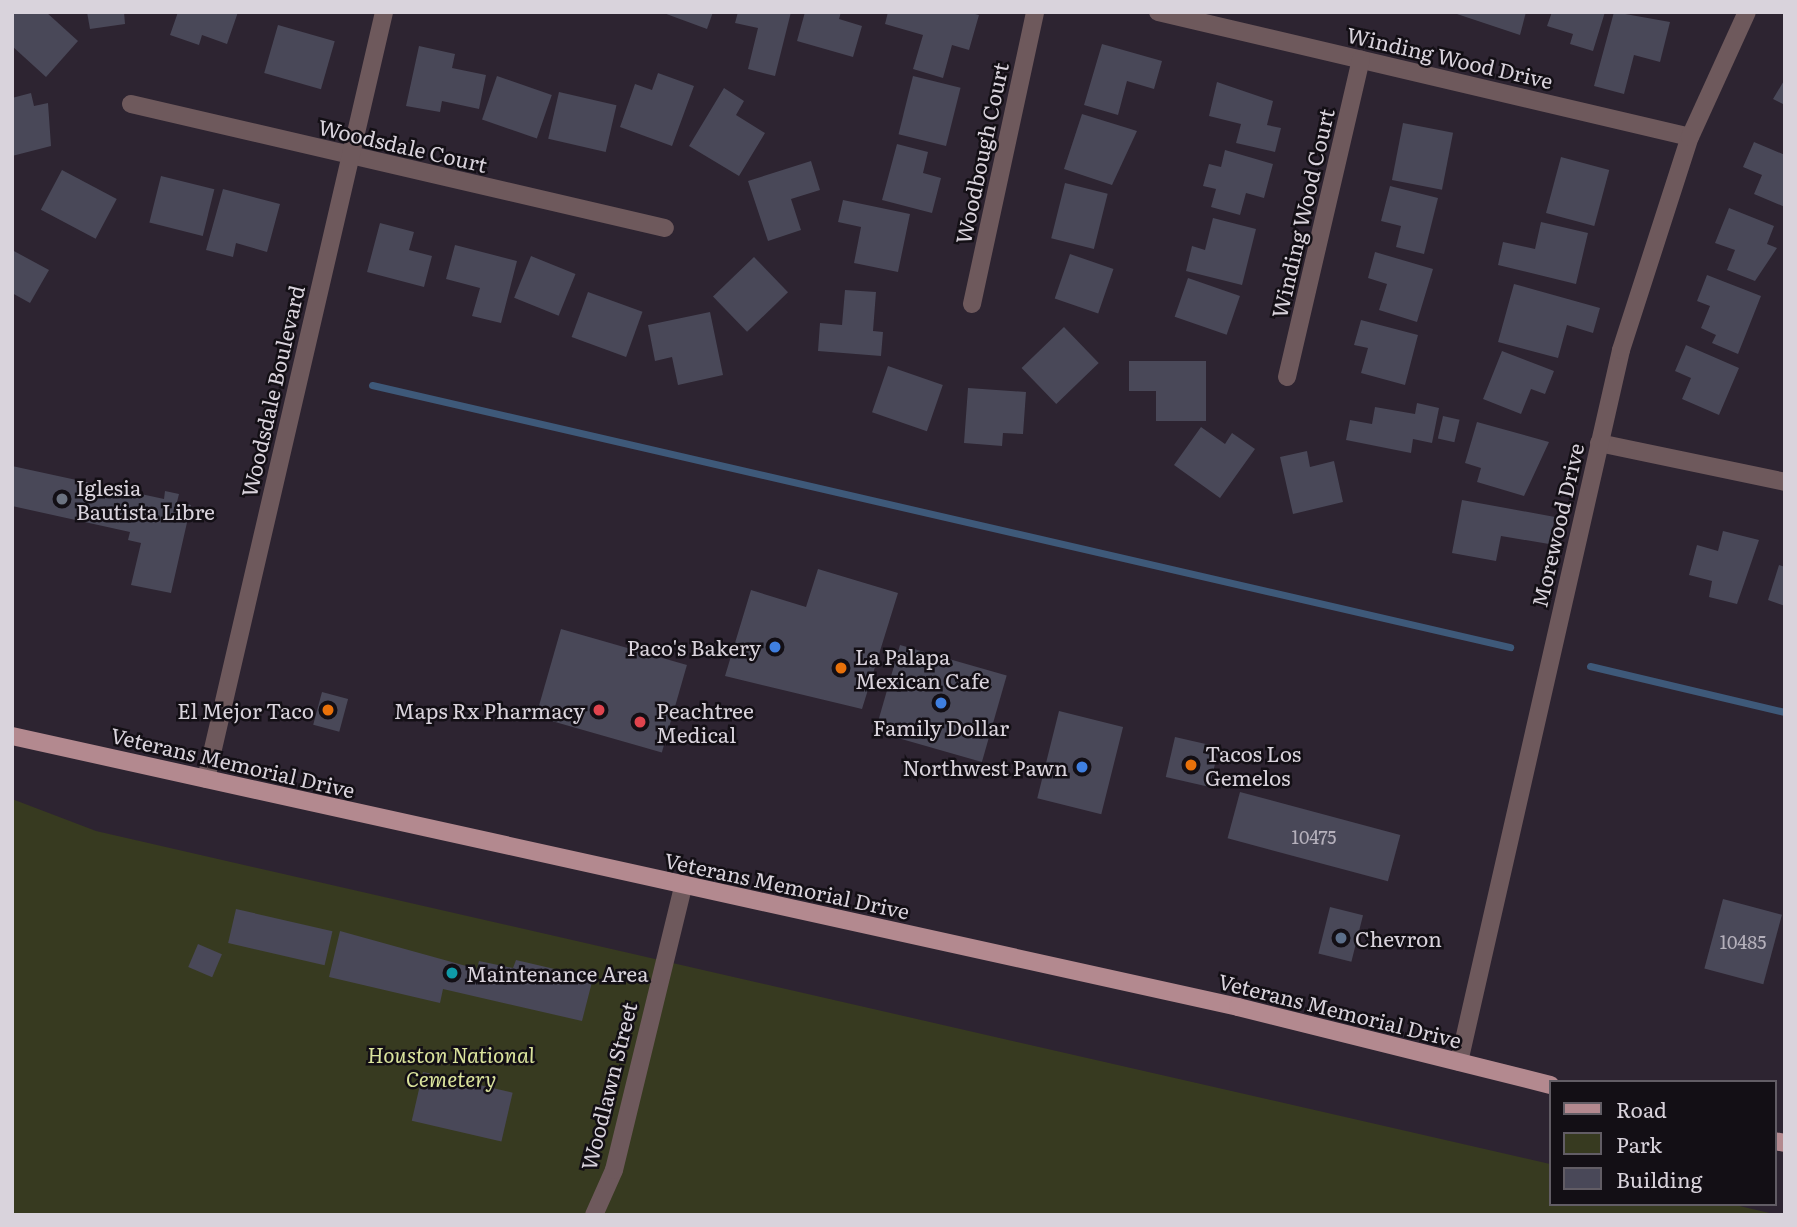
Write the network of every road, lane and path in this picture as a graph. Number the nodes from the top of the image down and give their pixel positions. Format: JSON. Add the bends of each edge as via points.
{"nodes":[{"id":1,"x":384,"y":12,"type":"edge"},
{"id":2,"x":1035,"y":12,"type":"edge"},
{"id":3,"x":1158,"y":12,"type":"edge"},
{"id":4,"x":1747,"y":12,"type":"edge"},
{"id":5,"x":1361,"y":60,"type":"junction"},
{"id":6,"x":131,"y":104,"type":"dead end"},
{"id":7,"x":1690,"y":137,"type":"junction"},
{"id":8,"x":350,"y":156,"type":"junction"},
{"id":9,"x":665,"y":228,"type":"dead end"},
{"id":10,"x":972,"y":304,"type":"dead end"},
{"id":11,"x":1287,"y":377,"type":"dead end"},
{"id":12,"x":1600,"y":443,"type":"junction"},
{"id":13,"x":1785,"y":482,"type":"edge"},
{"id":14,"x":12,"y":736,"type":"edge"},
{"id":15,"x":205,"y":779,"type":"junction"},
{"id":16,"x":683,"y":886,"type":"junction"},
{"id":17,"x":1459,"y":1062,"type":"junction"},
{"id":18,"x":1548,"y":1084,"type":"edge"},
{"id":19,"x":594,"y":1215,"type":"edge"}],
"edges":[{"from":1,"to":8,"type":"street","name":"Woodsdale Boulevard"},
{"from":2,"to":10,"type":"street","name":"Woodbough Court"},
{"from":3,"to":5,"type":"street","name":"Winding Wood Drive"},
{"from":4,"to":7,"type":"street","name":"Morewood Drive"},
{"from":5,"to":7,"type":"street","name":"Winding Wood Drive"},
{"from":5,"to":11,"type":"street","name":"Winding Wood Court"},
{"from":6,"to":8,"type":"street","name":"Woodsdale Court"},
{"from":7,"to":12,"type":"street","name":"Morewood Drive","via":[[1655,235]]},
{"from":8,"to":9,"type":"street","name":"Woodsdale Court"},
{"from":8,"to":15,"type":"street","name":"Woodsdale Boulevard"},
{"from":12,"to":13,"type":"street"},
{"from":12,"to":17,"type":"street","name":"Morewood Drive"},
{"from":14,"to":15,"type":"main road","name":"Veterans Memorial Drive"},
{"from":15,"to":16,"type":"main road","name":"Veterans Memorial Drive"},
{"from":16,"to":17,"type":"main road","name":"Veterans Memorial Drive"},
{"from":16,"to":19,"type":"street","name":"Woodlawn Street","via":[[614,1170]]},
{"from":17,"to":18,"type":"main road","name":"Veterans Memorial Drive"}]}
